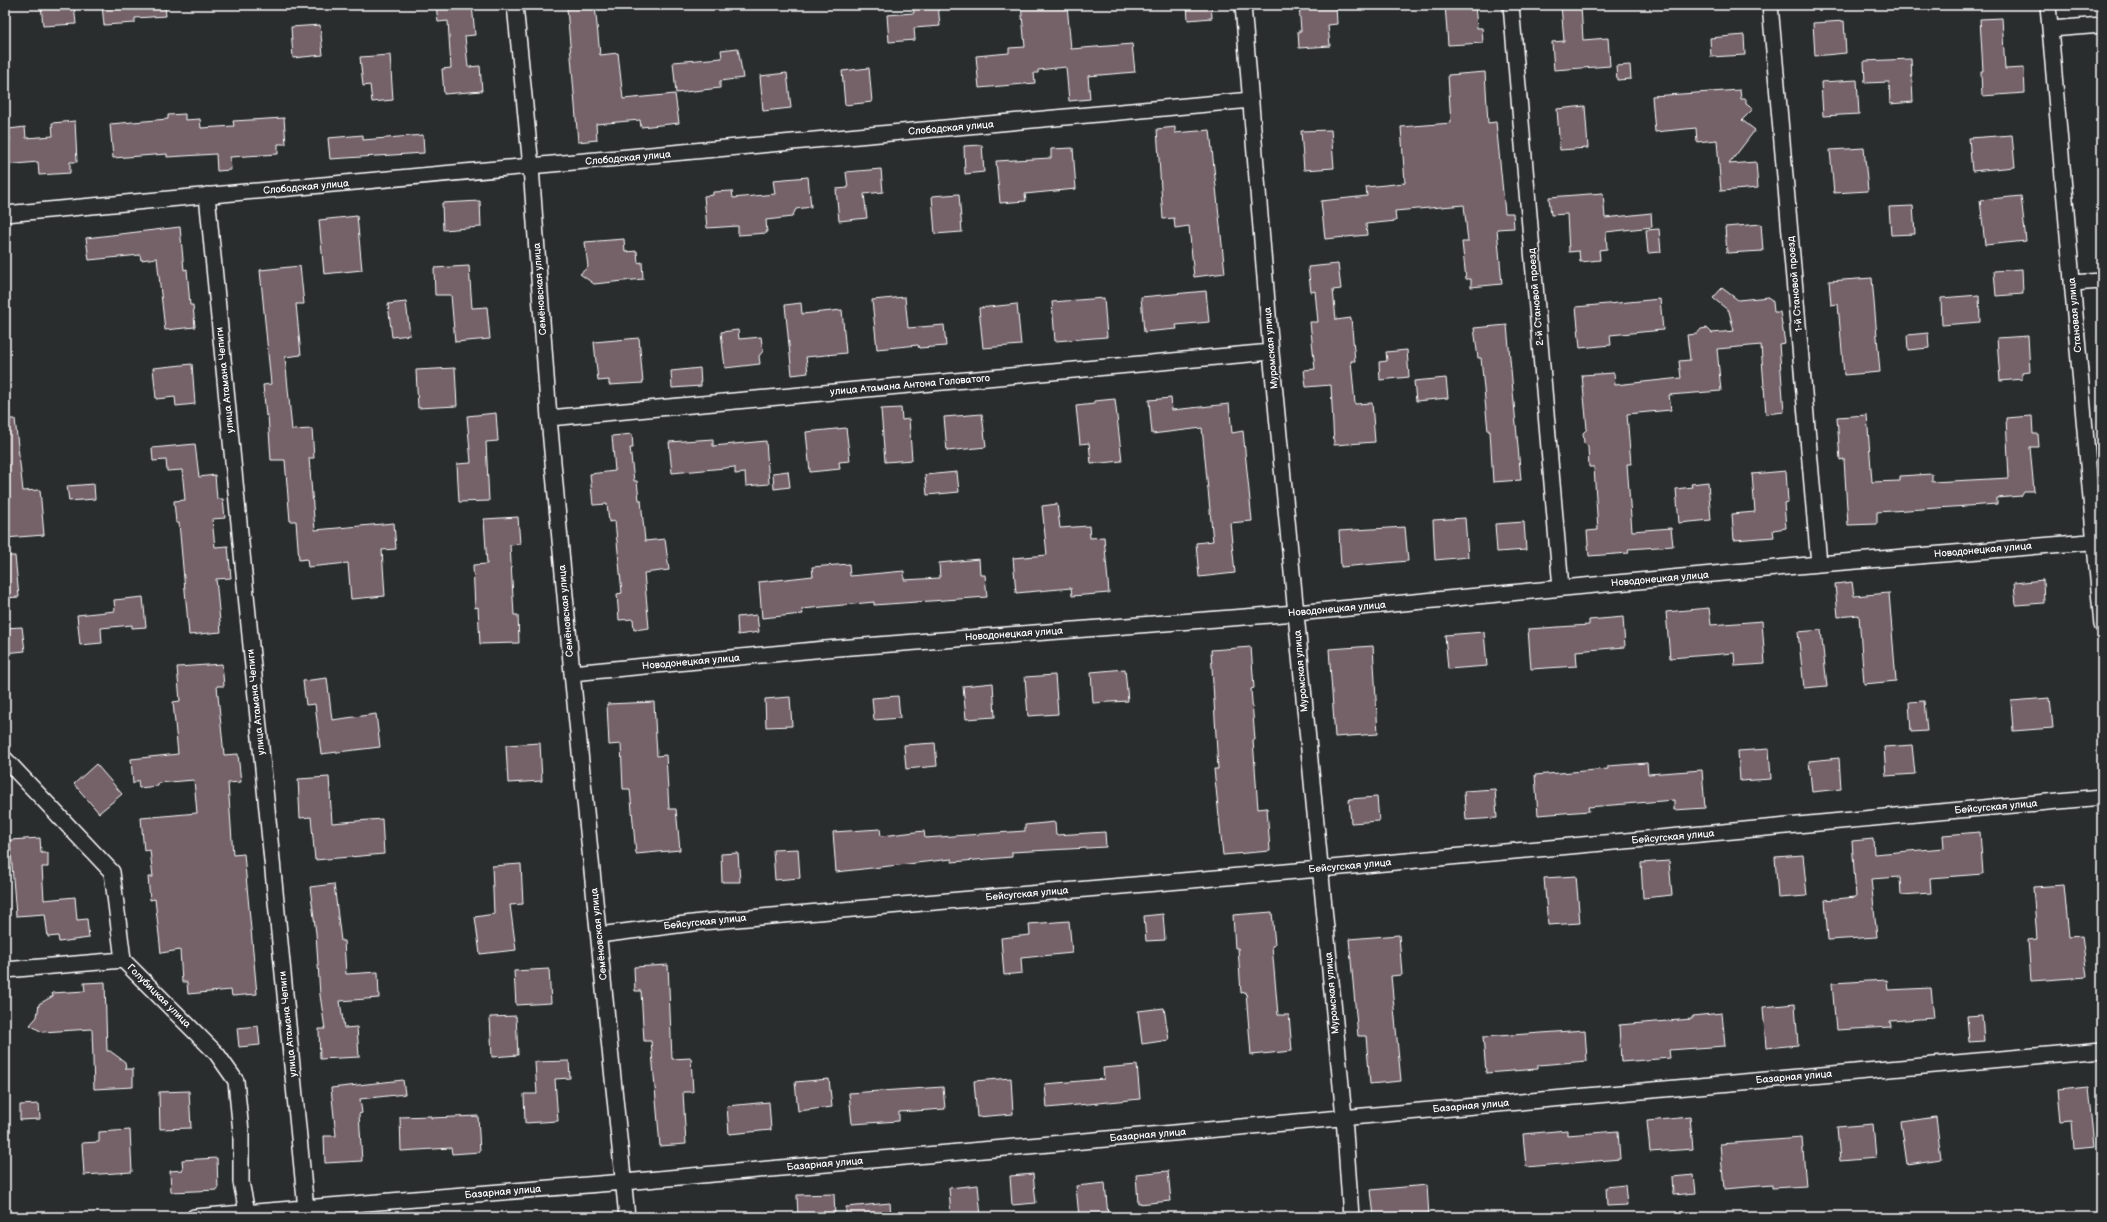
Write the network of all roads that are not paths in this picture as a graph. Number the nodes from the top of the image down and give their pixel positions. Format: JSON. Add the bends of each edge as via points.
{"nodes":[{"id":1,"x":515,"y":5,"type":"edge"},
{"id":2,"x":1243,"y":5,"type":"edge"},
{"id":3,"x":1511,"y":5,"type":"edge"},
{"id":4,"x":1770,"y":5,"type":"edge"},
{"id":5,"x":2048,"y":5,"type":"edge"},
{"id":6,"x":2102,"y":25,"type":"edge"},
{"id":7,"x":2050,"y":29,"type":"junction"},
{"id":8,"x":1251,"y":100,"type":"junction"},
{"id":9,"x":531,"y":167,"type":"junction"},
{"id":10,"x":207,"y":195,"type":"junction"},
{"id":11,"x":5,"y":214,"type":"edge"},
{"id":12,"x":2102,"y":280,"type":"edge"},
{"id":13,"x":2072,"y":283,"type":"junction"},
{"id":14,"x":1271,"y":352,"type":"junction"},
{"id":15,"x":549,"y":418,"type":"junction"},
{"id":16,"x":2098,"y":541,"type":"edge"},
{"id":17,"x":1819,"y":564,"type":"junction"},
{"id":18,"x":1561,"y":588,"type":"junction"},
{"id":19,"x":1296,"y":612,"type":"junction"},
{"id":20,"x":2102,"y":625,"type":"edge"},
{"id":21,"x":572,"y":673,"type":"junction"},
{"id":22,"x":5,"y":759,"type":"edge"},
{"id":23,"x":2102,"y":797,"type":"edge"},
{"id":24,"x":1320,"y":869,"type":"junction"},
{"id":25,"x":599,"y":935,"type":"junction"},
{"id":26,"x":123,"y":960,"type":"junction"},
{"id":27,"x":5,"y":970,"type":"edge"},
{"id":28,"x":2102,"y":1050,"type":"edge"},
{"id":29,"x":1344,"y":1117,"type":"junction"},
{"id":30,"x":624,"y":1182,"type":"junction"},
{"id":31,"x":306,"y":1209,"type":"junction"},
{"id":32,"x":247,"y":1212,"type":"junction"},
{"id":33,"x":194,"y":1217,"type":"edge"},
{"id":34,"x":627,"y":1217,"type":"edge"},
{"id":35,"x":1351,"y":1217,"type":"edge"}],
"edges":[{"from":1,"to":9,"type":"street","name":"Семёновская улица"},
{"from":2,"to":8,"type":"street","name":"Муромская улица"},
{"from":3,"to":18,"type":"street","name":"2-й Становой проезд"},
{"from":4,"to":17,"type":"street","name":"1-й Становой проезд"},
{"from":5,"to":7,"type":"street","name":"Становая улица"},
{"from":6,"to":7,"type":"street"},
{"from":7,"to":13,"type":"street","name":"Становая улица"},
{"from":8,"to":9,"type":"street","name":"Слободская улица"},
{"from":8,"to":14,"type":"street","name":"Муромская улица"},
{"from":9,"to":10,"type":"street","name":"Слободская улица"},
{"from":9,"to":15,"type":"street","name":"Семёновская улица"},
{"from":10,"to":11,"type":"street","name":"Слободская улица"},
{"from":10,"to":31,"type":"street","name":"улица Атамана Чепиги"},
{"from":12,"to":13,"type":"street"},
{"from":13,"to":16,"type":"street","name":"Становая улица"},
{"from":14,"to":15,"type":"street","name":"улица Атамана Антона Головатого"},
{"from":14,"to":19,"type":"street","name":"Муромская улица"},
{"from":15,"to":21,"type":"street","name":"Семёновская улица"},
{"from":16,"to":17,"type":"street","name":"Новодонецкая улица"},
{"from":16,"to":20,"type":"street","name":"Становая улица"},
{"from":17,"to":18,"type":"street","name":"Новодонецкая улица"},
{"from":18,"to":19,"type":"street","name":"Новодонецкая улица"},
{"from":19,"to":21,"type":"street","name":"Новодонецкая улица","via":[[825,649]]},
{"from":19,"to":24,"type":"street","name":"Муромская улица"},
{"from":21,"to":25,"type":"street","name":"Семёновская улица"},
{"from":22,"to":26,"type":"street","name":"Голубицкая улица","via":[[112,872]]},
{"from":23,"to":24,"type":"street","name":"Бейсугская улица"},
{"from":24,"to":25,"type":"street","name":"Бейсугская улица","via":[[701,922]]},
{"from":24,"to":29,"type":"street","name":"Муромская улица"},
{"from":25,"to":30,"type":"street","name":"Семёновская улица"},
{"from":26,"to":27,"type":"street"},
{"from":26,"to":32,"type":"street","name":"Голубицкая улица","via":[[217,1054],[236,1081],[241,1132],[241,1182]]},
{"from":28,"to":29,"type":"street","name":"Базарная улица"},
{"from":29,"to":30,"type":"street","name":"Базарная улица"},
{"from":29,"to":35,"type":"street","name":"Муромская улица"},
{"from":30,"to":31,"type":"street","name":"Базарная улица"},
{"from":30,"to":34,"type":"street","name":"Семёновская улица"},
{"from":31,"to":32,"type":"street","name":"Базарная улица"},
{"from":32,"to":33,"type":"street","name":"Базарная улица"}]}
